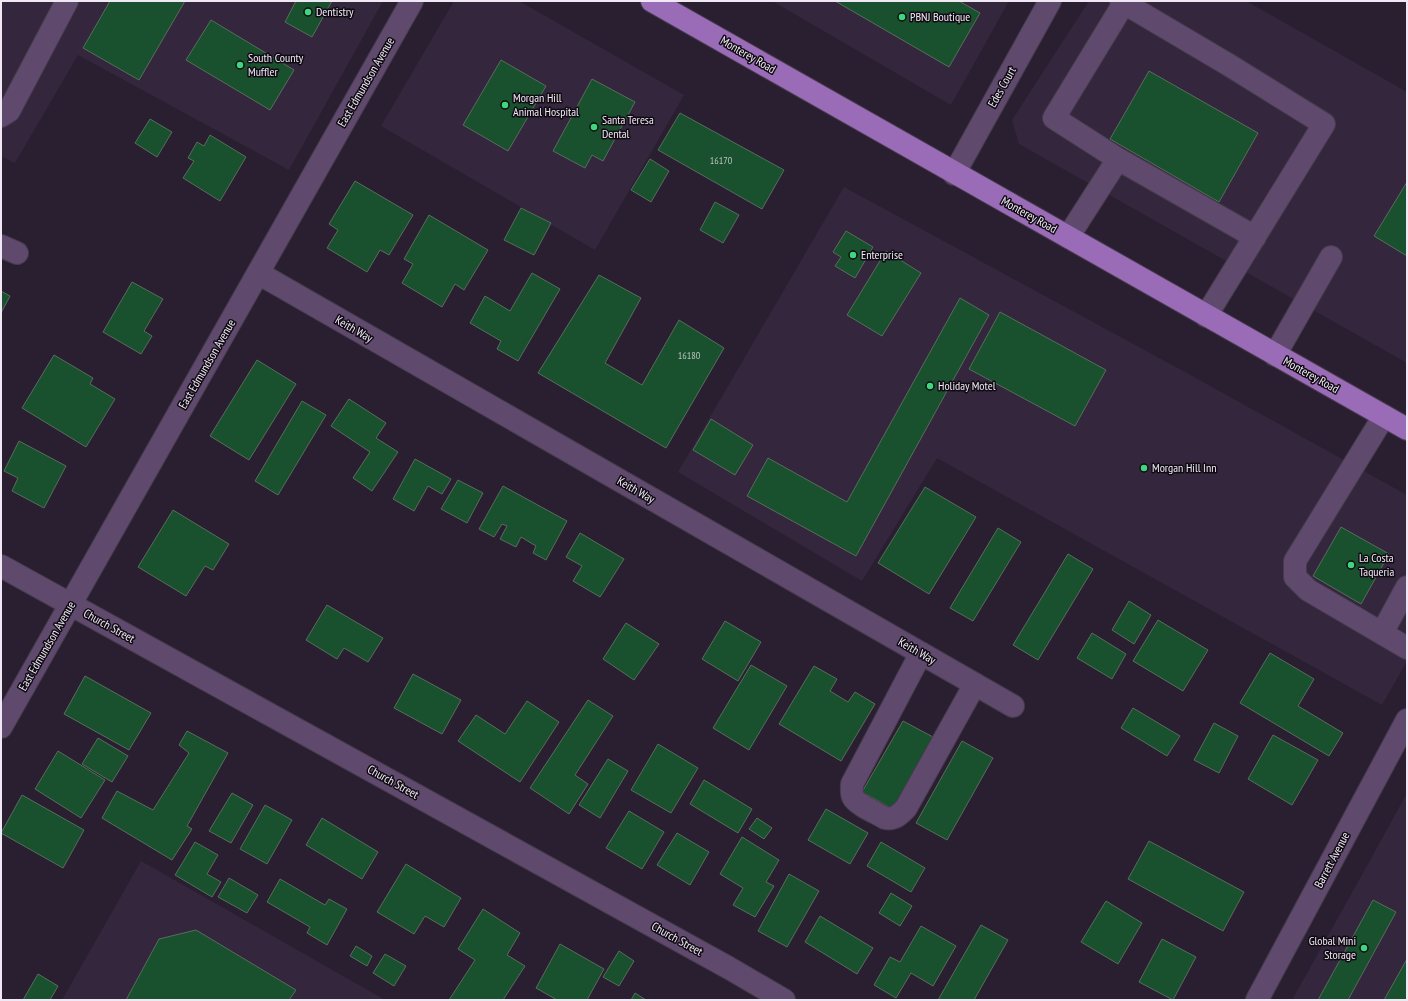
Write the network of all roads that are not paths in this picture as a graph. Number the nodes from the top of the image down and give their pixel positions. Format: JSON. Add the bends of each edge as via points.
{"nodes":[{"id":1,"x":67,"y":1,"type":"edge"},
{"id":2,"x":412,"y":1,"type":"edge"},
{"id":3,"x":652,"y":1,"type":"edge"},
{"id":4,"x":1050,"y":1,"type":"edge"},
{"id":5,"x":1122,"y":2,"type":"edge"},
{"id":6,"x":1,"y":116,"type":"edge"},
{"id":7,"x":1118,"y":158,"type":"junction"},
{"id":8,"x":954,"y":174,"type":"junction"},
{"id":9,"x":1068,"y":237,"type":"junction"},
{"id":10,"x":1255,"y":237,"type":"junction"},
{"id":11,"x":1331,"y":257,"type":"dead end"},
{"id":12,"x":258,"y":274,"type":"junction"},
{"id":13,"x":1206,"y":316,"type":"junction"},
{"id":14,"x":1275,"y":355,"type":"junction"},
{"id":15,"x":1384,"y":416,"type":"junction"},
{"id":16,"x":1407,"y":429,"type":"edge"},
{"id":17,"x":1,"y":566,"type":"edge"},
{"id":18,"x":1407,"y":587,"type":"edge"},
{"id":19,"x":70,"y":604,"type":"junction"},
{"id":20,"x":1382,"y":633,"type":"junction"},
{"id":21,"x":1407,"y":648,"type":"edge"},
{"id":22,"x":921,"y":654,"type":"junction"},
{"id":23,"x":975,"y":684,"type":"junction"},
{"id":24,"x":1013,"y":706,"type":"dead end"},
{"id":25,"x":1407,"y":720,"type":"edge"},
{"id":26,"x":1,"y":726,"type":"edge"},
{"id":27,"x":784,"y":1000,"type":"edge"},
{"id":28,"x":1257,"y":1000,"type":"edge"}],
"edges":[{"from":1,"to":6,"type":"street","via":[[9,111]]},
{"from":2,"to":12,"type":"street","name":"East Edmundson Avenue"},
{"from":3,"to":8,"type":"main road","name":"Monterey Road"},
{"from":4,"to":8,"type":"street","name":"Edes Court"},
{"from":5,"to":7,"type":"street","via":[[1054,118]]},
{"from":5,"to":10,"type":"street","via":[[1324,124]]},
{"from":7,"to":9,"type":"street"},
{"from":7,"to":10,"type":"street"},
{"from":8,"to":9,"type":"main road","name":"Monterey Road"},
{"from":9,"to":13,"type":"main road","name":"Monterey Road"},
{"from":10,"to":13,"type":"street"},
{"from":11,"to":14,"type":"street"},
{"from":12,"to":19,"type":"street","name":"East Edmundson Avenue"},
{"from":12,"to":22,"type":"street","name":"Keith Way"},
{"from":13,"to":14,"type":"main road","name":"Monterey Road"},
{"from":14,"to":15,"type":"main road","name":"Monterey Road"},
{"from":15,"to":16,"type":"main road","name":"Monterey Road"},
{"from":15,"to":20,"type":"street","via":[[1295,561],[1295,577],[1308,590]]},
{"from":17,"to":19,"type":"street","name":"Church Street"},
{"from":18,"to":20,"type":"street"},
{"from":19,"to":26,"type":"street","name":"East Edmundson Avenue"},
{"from":19,"to":27,"type":"street","name":"Church Street"},
{"from":20,"to":21,"type":"street"},
{"from":22,"to":23,"type":"street","name":"Keith Way"},
{"from":22,"to":23,"type":"street","via":[[852,784],[854,799],[885,818],[890,819],[899,815],[906,808]]},
{"from":23,"to":24,"type":"street","name":"Keith Way"},
{"from":25,"to":28,"type":"street","name":"Barrett Avenue"}]}
